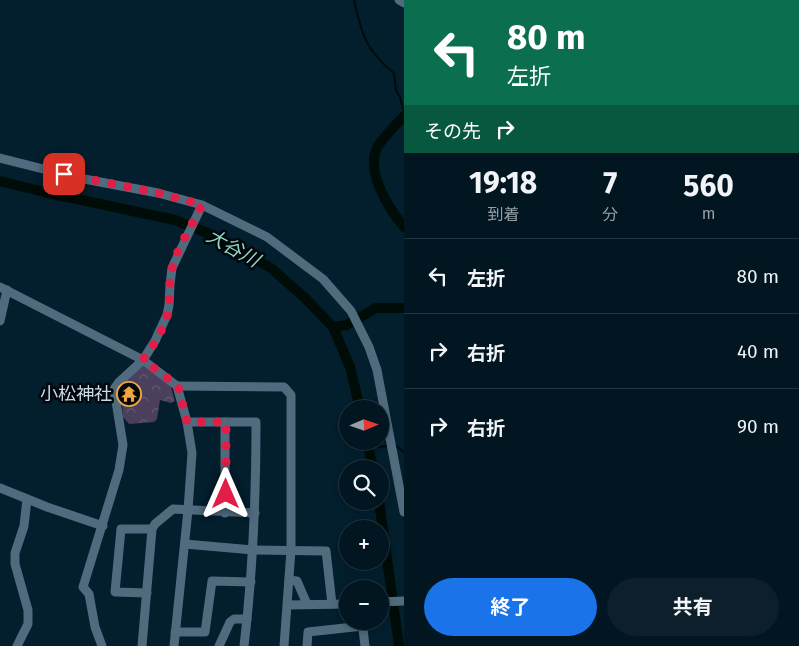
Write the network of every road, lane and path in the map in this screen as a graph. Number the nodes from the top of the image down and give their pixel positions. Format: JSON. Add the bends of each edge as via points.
{"nodes":[{"id":1,"x":399,"y":0,"type":"edge"},
{"id":2,"x":404,"y":2,"type":"edge"},
{"id":3,"x":0,"y":158,"type":"edge"},
{"id":4,"x":201,"y":206,"type":"junction"},
{"id":5,"x":4,"y":289,"type":"edge"},
{"id":6,"x":0,"y":321,"type":"edge"},
{"id":7,"x":143,"y":360,"type":"junction"},
{"id":8,"x":178,"y":386,"type":"junction"},
{"id":9,"x":187,"y":422,"type":"junction"},
{"id":10,"x":226,"y":422,"type":"junction"},
{"id":11,"x":0,"y":488,"type":"edge"},
{"id":12,"x":27,"y":499,"type":"junction"},
{"id":13,"x":188,"y":510,"type":"junction"},
{"id":14,"x":404,"y":512,"type":"edge"},
{"id":15,"x":226,"y":513,"type":"junction"},
{"id":16,"x":255,"y":513,"type":"junction"},
{"id":17,"x":103,"y":526,"type":"junction"},
{"id":18,"x":152,"y":529,"type":"junction"},
{"id":19,"x":185,"y":544,"type":"junction"},
{"id":20,"x":253,"y":550,"type":"junction"},
{"id":21,"x":291,"y":550,"type":"junction"},
{"id":22,"x":290,"y":580,"type":"junction"},
{"id":23,"x":251,"y":582,"type":"junction"},
{"id":24,"x":146,"y":593,"type":"junction"},
{"id":25,"x":404,"y":601,"type":"edge"},
{"id":26,"x":389,"y":602,"type":"edge"},
{"id":27,"x":307,"y":604,"type":"junction"},
{"id":28,"x":332,"y":604,"type":"junction"},
{"id":29,"x":339,"y":604,"type":"edge"},
{"id":30,"x":288,"y":605,"type":"junction"},
{"id":31,"x":247,"y":620,"type":"junction"},
{"id":32,"x":339,"y":627,"type":"edge"},
{"id":33,"x":363,"y":630,"type":"edge"},
{"id":34,"x":175,"y":632,"type":"junction"},
{"id":35,"x":17,"y":646,"type":"edge"},
{"id":36,"x":102,"y":646,"type":"edge"},
{"id":37,"x":142,"y":646,"type":"edge"},
{"id":38,"x":174,"y":646,"type":"edge"},
{"id":39,"x":219,"y":646,"type":"edge"},
{"id":40,"x":244,"y":646,"type":"edge"},
{"id":41,"x":284,"y":646,"type":"edge"},
{"id":42,"x":307,"y":646,"type":"edge"},
{"id":43,"x":365,"y":646,"type":"edge"}],
"edges":[{"from":1,"to":2,"type":"street"},
{"from":3,"to":4,"type":"street","via":[[158,193]]},
{"from":4,"to":7,"type":"street","via":[[172,268],[167,315],[156,341]]},
{"from":4,"to":14,"type":"street","via":[[217,211],[274,242],[323,279],[351,311],[377,370]]},
{"from":5,"to":6,"type":"street"},
{"from":5,"to":7,"type":"street"},
{"from":7,"to":8,"type":"street"},
{"from":7,"to":17,"type":"street","via":[[114,389],[123,445]]},
{"from":8,"to":9,"type":"street"},
{"from":8,"to":21,"type":"street","via":[[284,387],[291,395]]},
{"from":9,"to":10,"type":"street"},
{"from":9,"to":13,"type":"street","via":[[192,453]]},
{"from":10,"to":15,"type":"street"},
{"from":10,"to":16,"type":"street","via":[[256,422]]},
{"from":11,"to":12,"type":"street"},
{"from":12,"to":17,"type":"street"},
{"from":12,"to":35,"type":"street","via":[[24,526],[14,553],[28,610],[28,624]]},
{"from":13,"to":15,"type":"street"},
{"from":13,"to":18,"type":"street","via":[[173,509]]},
{"from":13,"to":19,"type":"street"},
{"from":15,"to":16,"type":"street"},
{"from":16,"to":20,"type":"street"},
{"from":17,"to":36,"type":"street","via":[[83,587],[89,594]]},
{"from":18,"to":24,"type":"street"},
{"from":18,"to":24,"type":"street","via":[[121,529],[115,592]]},
{"from":19,"to":20,"type":"street"},
{"from":19,"to":34,"type":"street"},
{"from":20,"to":21,"type":"street"},
{"from":20,"to":23,"type":"street"},
{"from":21,"to":22,"type":"street"},
{"from":21,"to":28,"type":"street","via":[[326,551]]},
{"from":22,"to":27,"type":"street","via":[[297,581]]},
{"from":22,"to":30,"type":"street"},
{"from":23,"to":31,"type":"street"},
{"from":23,"to":34,"type":"street","via":[[212,581],[205,632]]},
{"from":24,"to":37,"type":"street"},
{"from":25,"to":26,"type":"street"},
{"from":27,"to":28,"type":"street"},
{"from":27,"to":30,"type":"street"},
{"from":28,"to":29,"type":"street"},
{"from":30,"to":41,"type":"street"},
{"from":31,"to":39,"type":"street","via":[[234,619],[230,622]]},
{"from":31,"to":40,"type":"street"},
{"from":32,"to":42,"type":"street","via":[[308,632]]},
{"from":33,"to":43,"type":"street"},
{"from":34,"to":38,"type":"street"}]}
